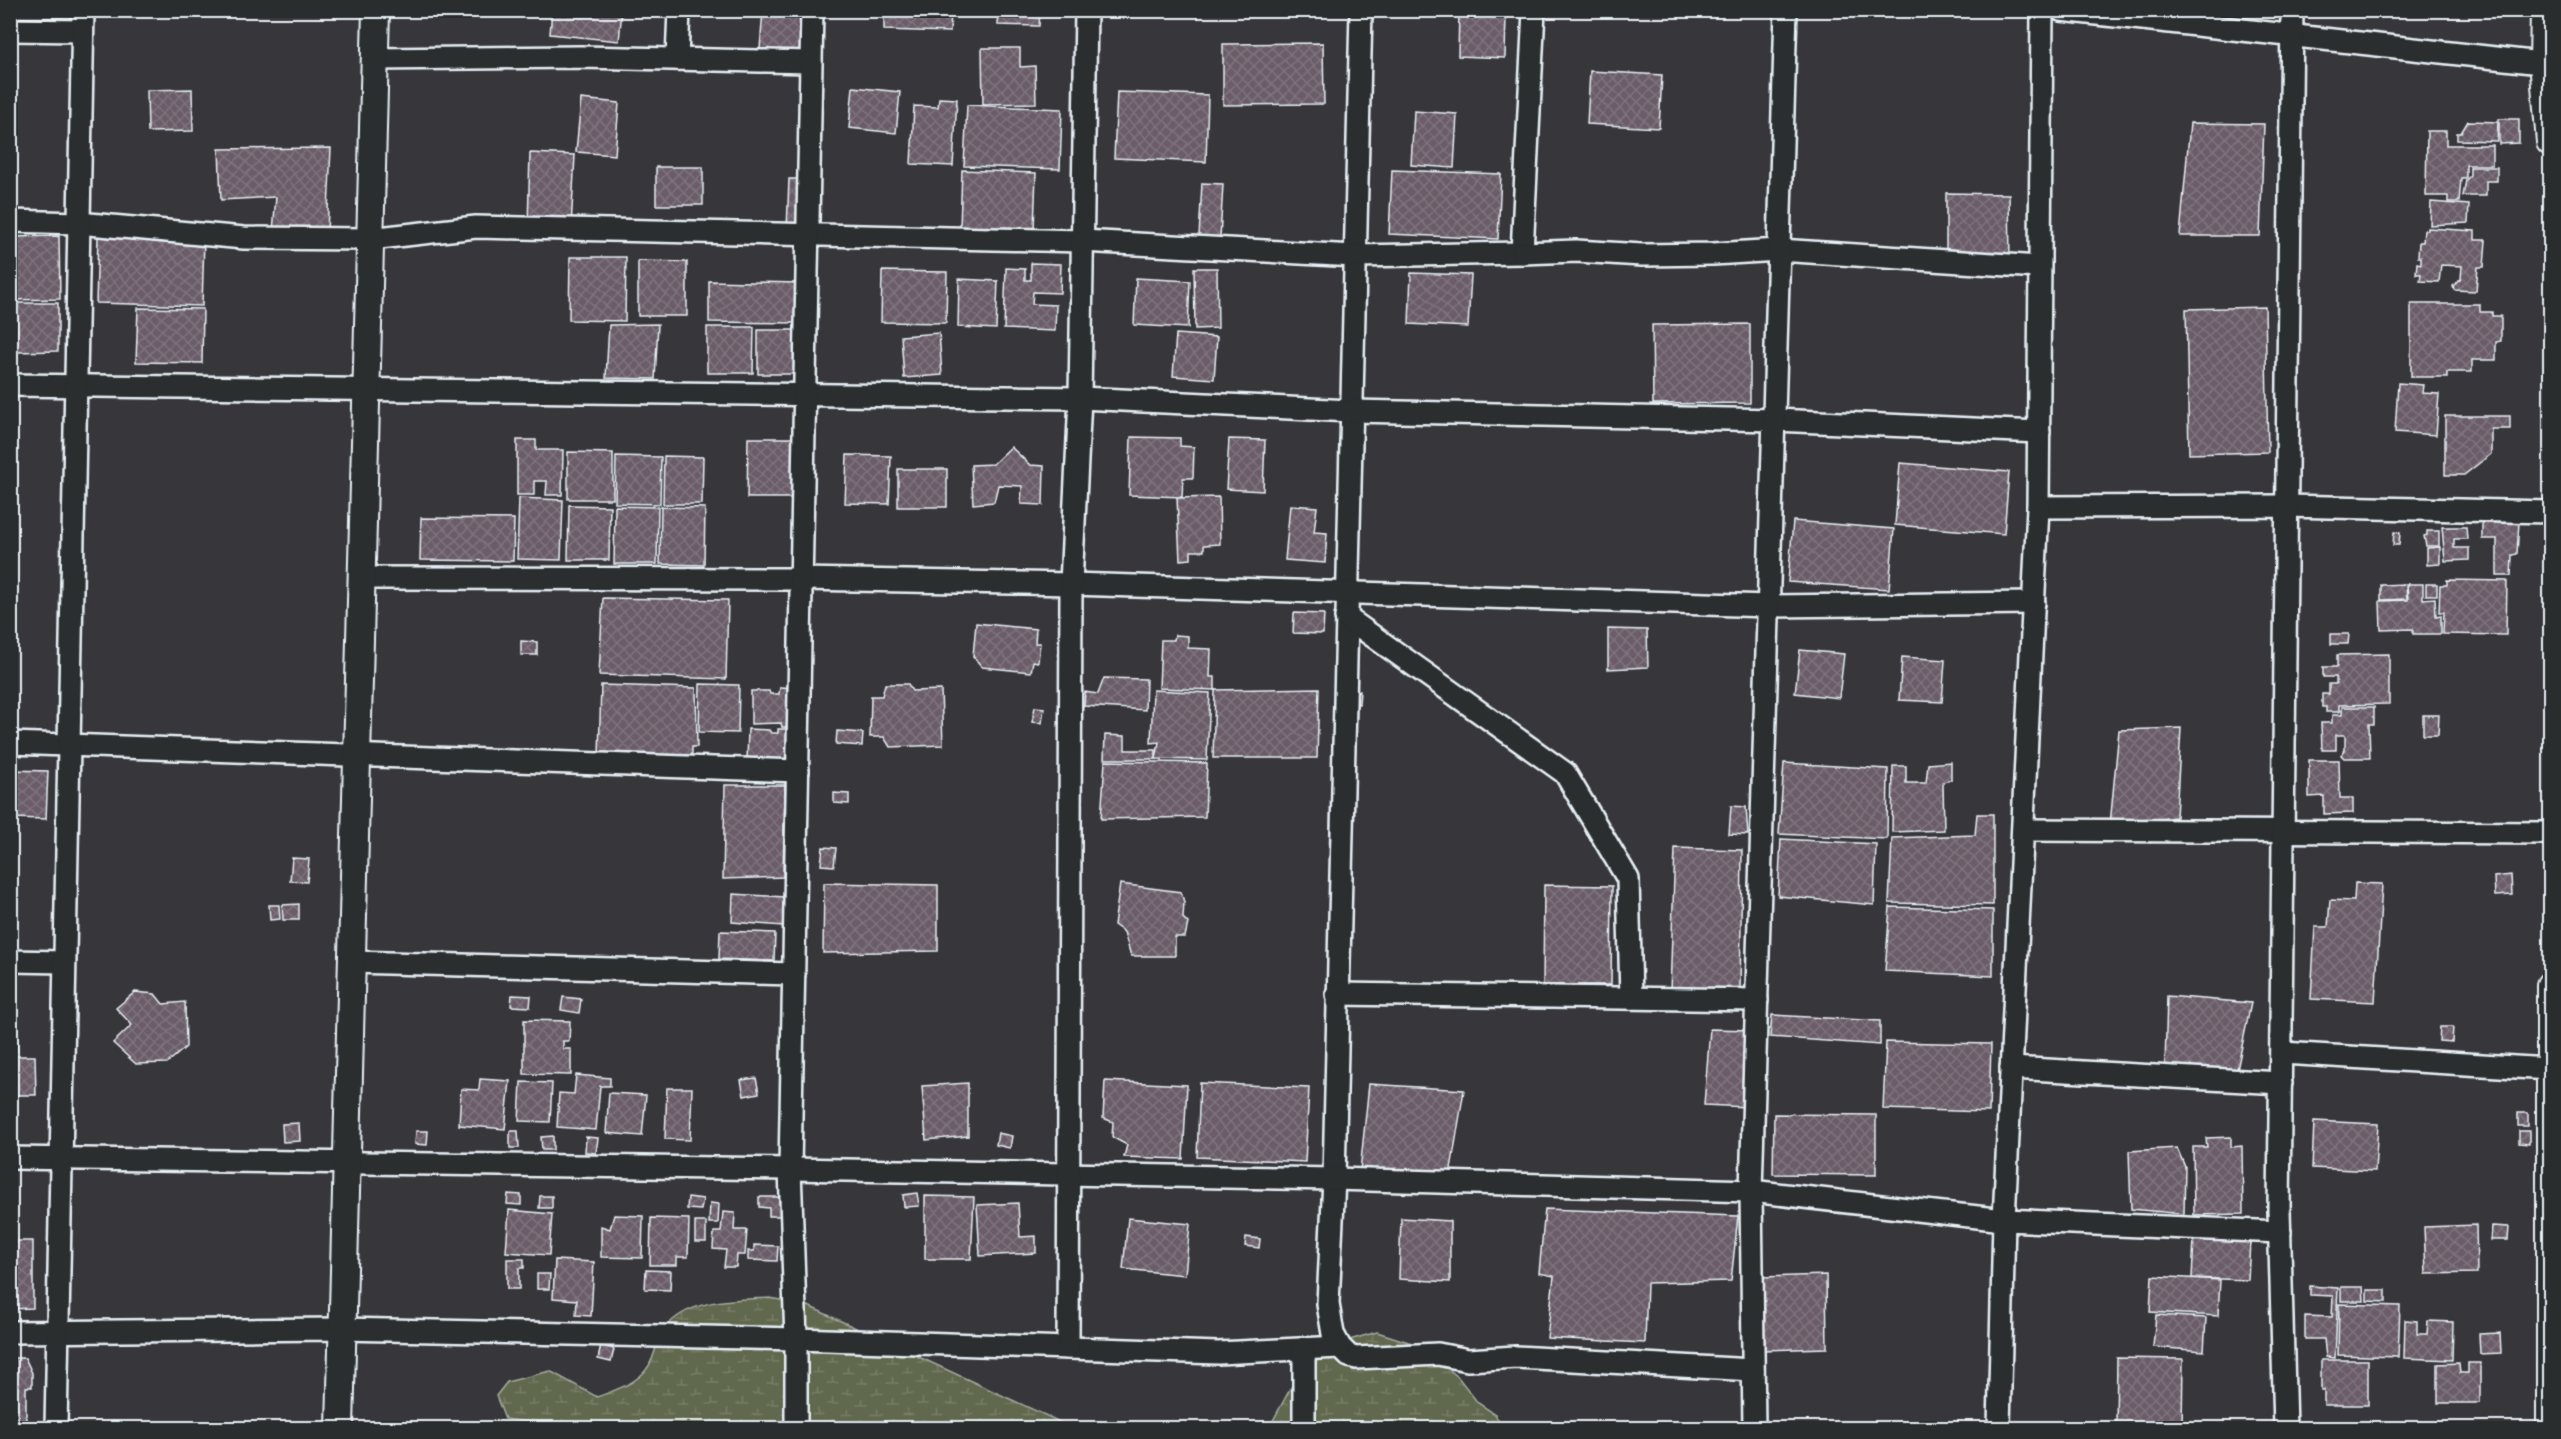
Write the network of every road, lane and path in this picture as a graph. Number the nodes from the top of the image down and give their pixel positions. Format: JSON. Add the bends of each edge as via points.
{"nodes":[{"id":1,"x":376,"y":10,"type":"edge"},
{"id":2,"x":679,"y":10,"type":"edge"},
{"id":3,"x":812,"y":10,"type":"edge"},
{"id":4,"x":1086,"y":10,"type":"edge"},
{"id":5,"x":1361,"y":10,"type":"edge"},
{"id":6,"x":1534,"y":10,"type":"edge"},
{"id":7,"x":1786,"y":10,"type":"edge"},
{"id":8,"x":2042,"y":10,"type":"edge"},
{"id":9,"x":2061,"y":10,"type":"edge"},
{"id":10,"x":2292,"y":10,"type":"edge"},
{"id":11,"x":2544,"y":10,"type":"edge"},
{"id":12,"x":82,"y":21,"type":"edge"},
{"id":13,"x":10,"y":30,"type":"edge"},
{"id":14,"x":2292,"y":37,"type":"junction"},
{"id":15,"x":374,"y":59,"type":"junction"},
{"id":16,"x":677,"y":59,"type":"junction"},
{"id":17,"x":811,"y":62,"type":"junction"},
{"id":18,"x":2547,"y":63,"type":"edge"},
{"id":19,"x":2550,"y":142,"type":"edge"},
{"id":20,"x":10,"y":221,"type":"edge"},
{"id":21,"x":78,"y":223,"type":"junction"},
{"id":22,"x":808,"y":236,"type":"junction"},
{"id":23,"x":370,"y":239,"type":"junction"},
{"id":24,"x":1082,"y":241,"type":"junction"},
{"id":25,"x":1779,"y":250,"type":"junction"},
{"id":26,"x":1522,"y":254,"type":"junction"},
{"id":27,"x":1355,"y":256,"type":"junction"},
{"id":28,"x":2038,"y":267,"type":"junction"},
{"id":29,"x":10,"y":385,"type":"edge"},
{"id":30,"x":75,"y":386,"type":"junction"},
{"id":31,"x":366,"y":389,"type":"junction"},
{"id":32,"x":805,"y":395,"type":"junction"},
{"id":33,"x":1080,"y":398,"type":"junction"},
{"id":34,"x":1351,"y":411,"type":"junction"},
{"id":35,"x":1775,"y":420,"type":"junction"},
{"id":36,"x":2039,"y":432,"type":"junction"},
{"id":37,"x":2285,"y":506,"type":"junction"},
{"id":38,"x":2038,"y":507,"type":"junction"},
{"id":39,"x":2550,"y":512,"type":"edge"},
{"id":40,"x":362,"y":578,"type":"junction"},
{"id":41,"x":801,"y":579,"type":"junction"},
{"id":42,"x":1071,"y":584,"type":"junction"},
{"id":43,"x":1347,"y":593,"type":"junction"},
{"id":44,"x":2034,"y":603,"type":"junction"},
{"id":45,"x":1769,"y":606,"type":"junction"},
{"id":46,"x":1346,"y":617,"type":"junction"},
{"id":47,"x":10,"y":743,"type":"edge"},
{"id":48,"x":68,"y":743,"type":"junction"},
{"id":49,"x":357,"y":756,"type":"junction"},
{"id":50,"x":798,"y":771,"type":"junction"},
{"id":51,"x":2023,"y":830,"type":"junction"},
{"id":52,"x":2283,"y":833,"type":"junction"},
{"id":53,"x":2550,"y":833,"type":"edge"},
{"id":54,"x":10,"y":962,"type":"edge"},
{"id":55,"x":64,"y":962,"type":"junction"},
{"id":56,"x":351,"y":962,"type":"junction"},
{"id":57,"x":794,"y":974,"type":"junction"},
{"id":58,"x":2550,"y":985,"type":"edge"},
{"id":59,"x":1337,"y":994,"type":"junction"},
{"id":60,"x":1630,"y":998,"type":"junction"},
{"id":61,"x":1757,"y":1000,"type":"junction"},
{"id":62,"x":2282,"y":1053,"type":"junction"},
{"id":63,"x":2011,"y":1068,"type":"junction"},
{"id":64,"x":2550,"y":1069,"type":"edge"},
{"id":65,"x":2281,"y":1083,"type":"junction"},
{"id":66,"x":2550,"y":1109,"type":"edge"},
{"id":67,"x":10,"y":1158,"type":"edge"},
{"id":68,"x":60,"y":1159,"type":"junction"},
{"id":69,"x":346,"y":1161,"type":"junction"},
{"id":70,"x":790,"y":1169,"type":"junction"},
{"id":71,"x":1068,"y":1175,"type":"junction"},
{"id":72,"x":1334,"y":1179,"type":"junction"},
{"id":73,"x":1751,"y":1191,"type":"junction"},
{"id":74,"x":2004,"y":1221,"type":"junction"},
{"id":75,"x":2280,"y":1232,"type":"junction"},
{"id":76,"x":2550,"y":1316,"type":"edge"},
{"id":77,"x":341,"y":1329,"type":"junction"},
{"id":78,"x":57,"y":1331,"type":"junction"},
{"id":79,"x":10,"y":1332,"type":"edge"},
{"id":80,"x":796,"y":1339,"type":"junction"},
{"id":81,"x":1340,"y":1347,"type":"junction"},
{"id":82,"x":1068,"y":1348,"type":"junction"},
{"id":83,"x":1304,"y":1348,"type":"junction"},
{"id":84,"x":1753,"y":1371,"type":"junction"},
{"id":85,"x":56,"y":1428,"type":"edge"},
{"id":86,"x":340,"y":1428,"type":"edge"},
{"id":87,"x":796,"y":1428,"type":"edge"},
{"id":88,"x":1304,"y":1428,"type":"edge"},
{"id":89,"x":1754,"y":1428,"type":"edge"},
{"id":90,"x":1999,"y":1428,"type":"edge"},
{"id":91,"x":2285,"y":1428,"type":"edge"},
{"id":92,"x":2550,"y":1428,"type":"edge"}],
"edges":[{"from":1,"to":15,"type":"street"},
{"from":2,"to":16,"type":"street"},
{"from":3,"to":17,"type":"street"},
{"from":4,"to":24,"type":"street"},
{"from":5,"to":27,"type":"street"},
{"from":6,"to":26,"type":"street"},
{"from":7,"to":25,"type":"street"},
{"from":8,"to":28,"type":"street"},
{"from":9,"to":14,"type":"street"},
{"from":10,"to":14,"type":"street"},
{"from":11,"to":18,"type":"street"},
{"from":12,"to":13,"type":"street"},
{"from":12,"to":21,"type":"street"},
{"from":14,"to":18,"type":"street"},
{"from":14,"to":37,"type":"street"},
{"from":15,"to":16,"type":"street"},
{"from":15,"to":23,"type":"street"},
{"from":16,"to":17,"type":"street"},
{"from":17,"to":22,"type":"street"},
{"from":18,"to":19,"type":"street"},
{"from":20,"to":21,"type":"street"},
{"from":21,"to":23,"type":"street","via":[[244,238]]},
{"from":21,"to":30,"type":"street"},
{"from":22,"to":23,"type":"street","via":[[476,227]]},
{"from":22,"to":24,"type":"street"},
{"from":22,"to":32,"type":"street"},
{"from":23,"to":31,"type":"street"},
{"from":24,"to":27,"type":"street"},
{"from":24,"to":33,"type":"street"},
{"from":25,"to":26,"type":"street"},
{"from":25,"to":28,"type":"street"},
{"from":25,"to":35,"type":"street"},
{"from":26,"to":27,"type":"street"},
{"from":27,"to":34,"type":"street"},
{"from":28,"to":36,"type":"street"},
{"from":29,"to":30,"type":"street"},
{"from":30,"to":31,"type":"street"},
{"from":30,"to":48,"type":"street"},
{"from":31,"to":32,"type":"street"},
{"from":31,"to":40,"type":"street"},
{"from":32,"to":33,"type":"street"},
{"from":32,"to":41,"type":"street"},
{"from":33,"to":34,"type":"street"},
{"from":33,"to":42,"type":"street"},
{"from":34,"to":35,"type":"street"},
{"from":34,"to":43,"type":"street"},
{"from":35,"to":36,"type":"street"},
{"from":35,"to":45,"type":"street"},
{"from":36,"to":38,"type":"street"},
{"from":37,"to":38,"type":"street"},
{"from":37,"to":39,"type":"street"},
{"from":37,"to":52,"type":"street"},
{"from":38,"to":44,"type":"street"},
{"from":40,"to":41,"type":"street"},
{"from":40,"to":49,"type":"street"},
{"from":41,"to":42,"type":"street"},
{"from":41,"to":50,"type":"street"},
{"from":42,"to":43,"type":"street"},
{"from":42,"to":71,"type":"street"},
{"from":43,"to":45,"type":"street"},
{"from":43,"to":46,"type":"street"},
{"from":44,"to":45,"type":"street"},
{"from":44,"to":51,"type":"street"},
{"from":45,"to":61,"type":"street"},
{"from":46,"to":59,"type":"street"},
{"from":46,"to":60,"type":"street","via":[[1565,773],[1628,879]]},
{"from":47,"to":48,"type":"street"},
{"from":48,"to":49,"type":"street"},
{"from":48,"to":55,"type":"street"},
{"from":49,"to":50,"type":"street"},
{"from":49,"to":56,"type":"street"},
{"from":50,"to":57,"type":"street"},
{"from":51,"to":52,"type":"street"},
{"from":51,"to":63,"type":"street"},
{"from":52,"to":53,"type":"street"},
{"from":52,"to":62,"type":"street"},
{"from":54,"to":55,"type":"street"},
{"from":55,"to":68,"type":"street"},
{"from":56,"to":57,"type":"street"},
{"from":56,"to":69,"type":"street"},
{"from":57,"to":70,"type":"street"},
{"from":58,"to":64,"type":"street"},
{"from":59,"to":60,"type":"street"},
{"from":59,"to":72,"type":"street"},
{"from":60,"to":61,"type":"street"},
{"from":61,"to":73,"type":"street"},
{"from":62,"to":64,"type":"street"},
{"from":62,"to":65,"type":"street"},
{"from":63,"to":65,"type":"street"},
{"from":63,"to":74,"type":"street"},
{"from":64,"to":66,"type":"street"},
{"from":65,"to":75,"type":"street"},
{"from":66,"to":76,"type":"street"},
{"from":67,"to":68,"type":"street"},
{"from":68,"to":69,"type":"street"},
{"from":68,"to":78,"type":"street"},
{"from":69,"to":70,"type":"street"},
{"from":69,"to":77,"type":"street"},
{"from":70,"to":71,"type":"street"},
{"from":70,"to":80,"type":"street"},
{"from":71,"to":72,"type":"street"},
{"from":71,"to":82,"type":"street"},
{"from":72,"to":73,"type":"street"},
{"from":72,"to":81,"type":"street","via":[[1328,1304],[1333,1334]]},
{"from":73,"to":74,"type":"street"},
{"from":73,"to":84,"type":"street"},
{"from":74,"to":75,"type":"street"},
{"from":74,"to":90,"type":"street"},
{"from":75,"to":91,"type":"street"},
{"from":76,"to":92,"type":"street"},
{"from":77,"to":78,"type":"street"},
{"from":77,"to":80,"type":"street"},
{"from":77,"to":86,"type":"street"},
{"from":78,"to":79,"type":"street"},
{"from":78,"to":85,"type":"street"},
{"from":80,"to":82,"type":"street"},
{"from":80,"to":87,"type":"street"},
{"from":81,"to":83,"type":"street"},
{"from":81,"to":84,"type":"street","via":[[1356,1358],[1438,1354],[1468,1360],[1516,1357]]},
{"from":82,"to":83,"type":"street","via":[[1218,1353]]},
{"from":83,"to":88,"type":"street"},
{"from":84,"to":89,"type":"street"}]}
